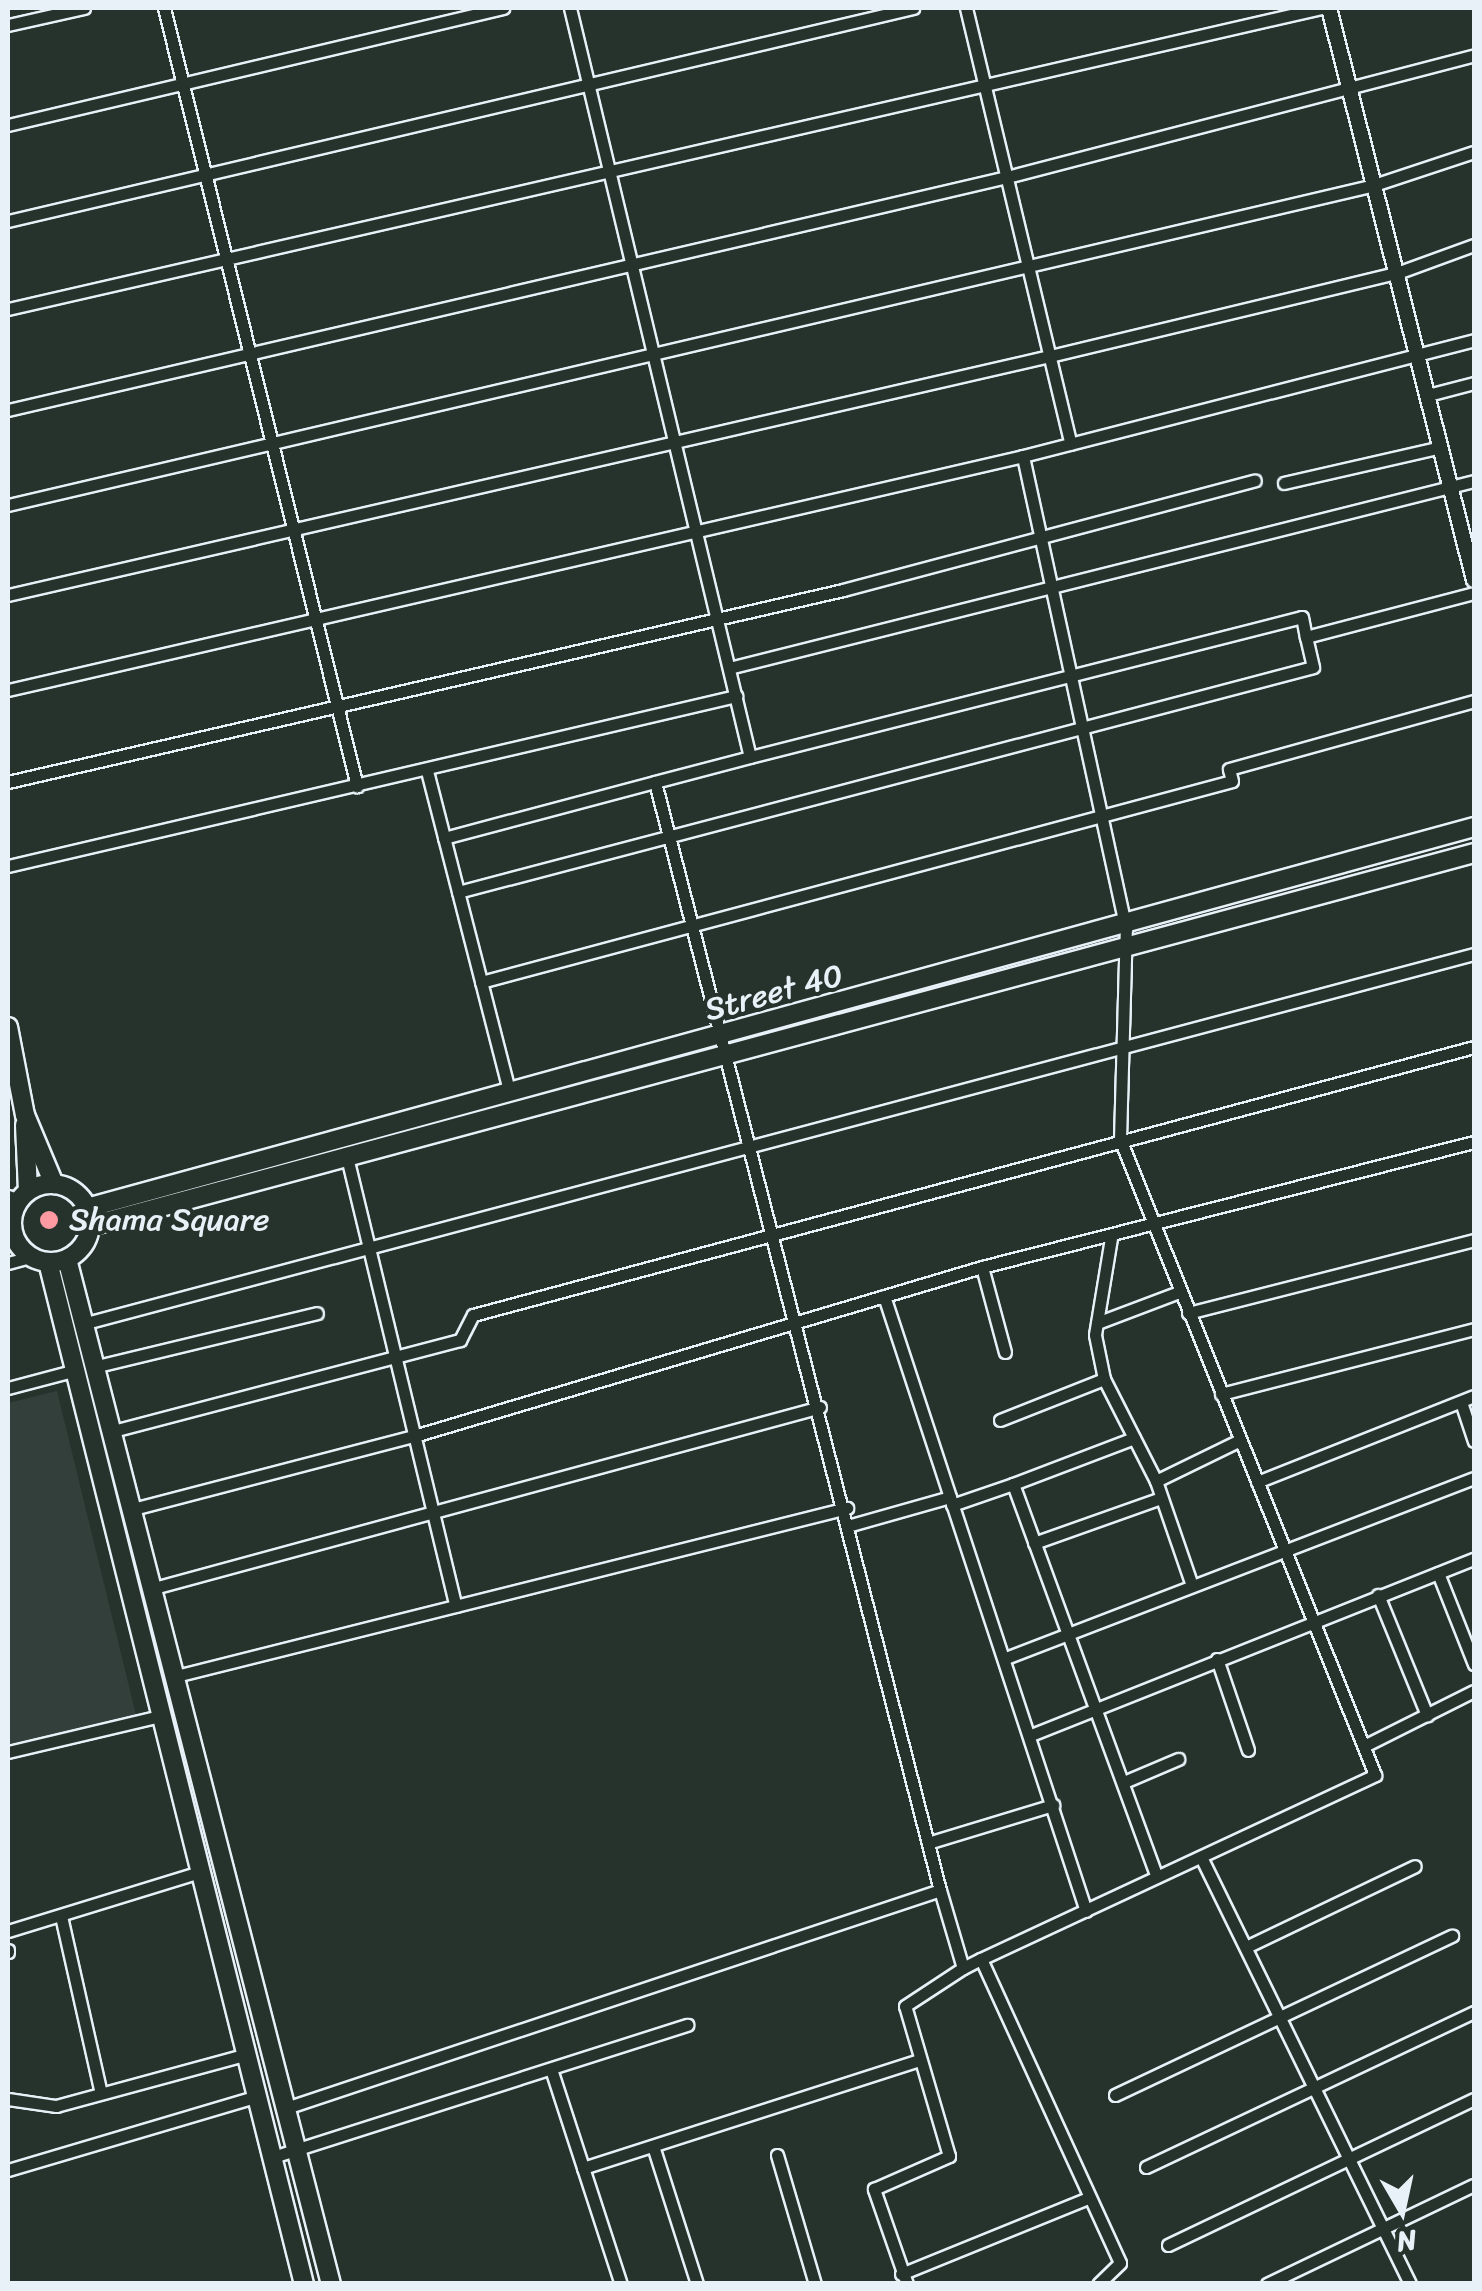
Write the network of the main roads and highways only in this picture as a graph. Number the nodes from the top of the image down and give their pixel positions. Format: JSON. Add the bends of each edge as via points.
{"nodes":[{"id":1,"x":1474,"y":827,"type":"edge"},
{"id":2,"x":1474,"y":853,"type":"edge"},
{"id":3,"x":1127,"y":938,"type":"junction"},
{"id":4,"x":8,"y":1027,"type":"edge"},
{"id":5,"x":721,"y":1047,"type":"junction"},
{"id":6,"x":26,"y":1115,"type":"junction"},
{"id":7,"x":345,"y":1147,"type":"junction"},
{"id":8,"x":54,"y":1184,"type":"junction"},
{"id":9,"x":18,"y":1196,"type":"edge"},
{"id":10,"x":88,"y":1217,"type":"junction"},
{"id":11,"x":9,"y":1224,"type":"edge"},
{"id":12,"x":26,"y":1253,"type":"edge"},
{"id":13,"x":68,"y":1258,"type":"junction"},
{"id":14,"x":304,"y":2284,"type":"edge"},
{"id":15,"x":332,"y":2284,"type":"edge"}],
"edges":[{"from":1,"to":3,"type":"main road","name":"Street 40"},
{"from":2,"to":3,"type":"main road"},
{"from":3,"to":5,"type":"main road","name":"Street 40"},
{"from":4,"to":6,"type":"main road"},
{"from":5,"to":7,"type":"main road"},
{"from":5,"to":7,"type":"main road","name":"Street 40","via":[[510,1094]]},
{"from":6,"to":8,"type":"main road"},
{"from":6,"to":9,"type":"main road"},
{"from":7,"to":10,"type":"main road"},
{"from":8,"to":9,"type":"main road"},
{"from":8,"to":10,"type":"main road"},
{"from":9,"to":11,"type":"main road"},
{"from":10,"to":13,"type":"main road"},
{"from":11,"to":12,"type":"main road"},
{"from":12,"to":13,"type":"main road"},
{"from":12,"to":14,"type":"main road","via":[[76,1370]]},
{"from":13,"to":15,"type":"main road"}]}
